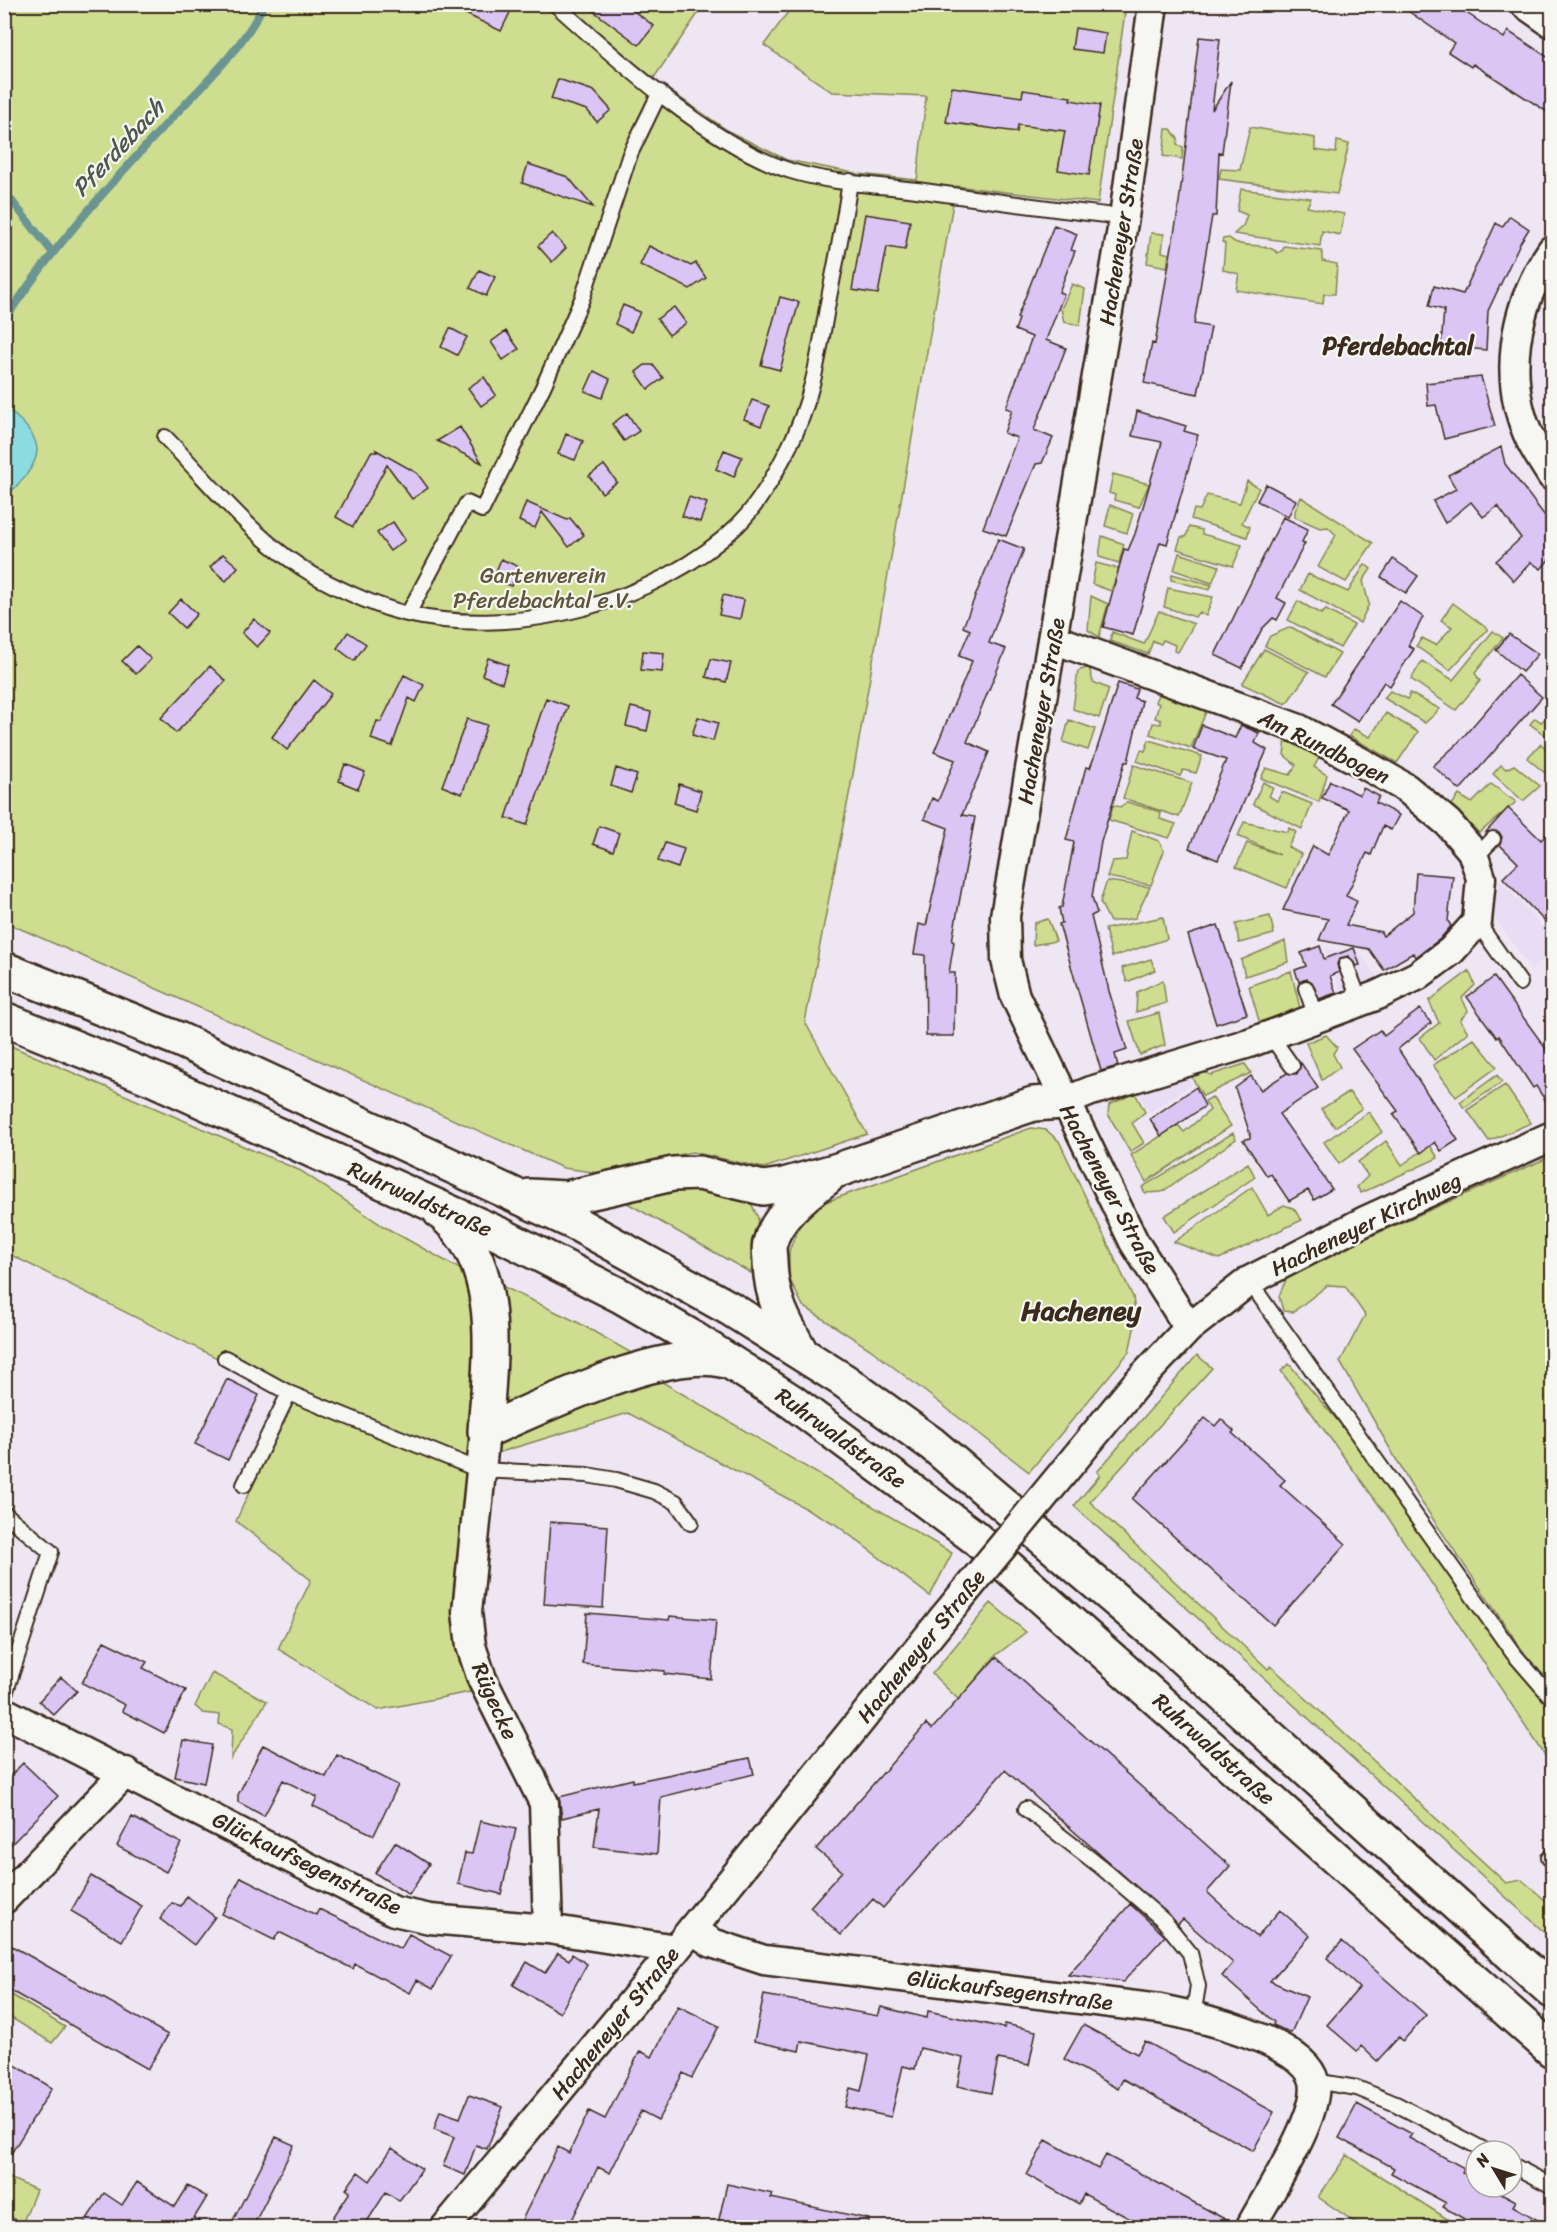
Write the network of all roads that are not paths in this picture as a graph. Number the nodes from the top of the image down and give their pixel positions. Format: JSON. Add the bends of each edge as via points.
{"nodes":[{"id":1,"x":555,"y":4,"type":"edge"},
{"id":2,"x":1153,"y":4,"type":"edge"},
{"id":3,"x":1525,"y":4,"type":"edge"},
{"id":4,"x":1552,"y":23,"type":"edge"},
{"id":5,"x":660,"y":92,"type":"junction"},
{"id":6,"x":850,"y":182,"type":"junction"},
{"id":7,"x":1124,"y":217,"type":"junction"},
{"id":8,"x":1552,"y":250,"type":"edge"},
{"id":9,"x":165,"y":437,"type":"dead end"},
{"id":10,"x":1552,"y":476,"type":"edge"},
{"id":11,"x":408,"y":614,"type":"junction"},
{"id":12,"x":1054,"y":639,"type":"junction"},
{"id":13,"x":1477,"y":922,"type":"junction"},
{"id":14,"x":1346,"y":965,"type":"dead end"},
{"id":15,"x":4,"y":969,"type":"edge"},
{"id":16,"x":1520,"y":983,"type":"dead end"},
{"id":17,"x":1306,"y":987,"type":"dead end"},
{"id":18,"x":1360,"y":1001,"type":"junction"},
{"id":19,"x":1316,"y":1017,"type":"junction"},
{"id":20,"x":4,"y":1018,"type":"edge"},
{"id":21,"x":1270,"y":1035,"type":"junction"},
{"id":22,"x":1292,"y":1066,"type":"dead end"},
{"id":23,"x":1064,"y":1102,"type":"junction"},
{"id":24,"x":1552,"y":1136,"type":"edge"},
{"id":25,"x":838,"y":1170,"type":"junction"},
{"id":26,"x":507,"y":1190,"type":"junction"},
{"id":27,"x":427,"y":1201,"type":"junction"},
{"id":28,"x":1249,"y":1281,"type":"junction"},
{"id":29,"x":1189,"y":1328,"type":"junction"},
{"id":30,"x":803,"y":1354,"type":"junction"},
{"id":31,"x":225,"y":1358,"type":"dead end"},
{"id":32,"x":732,"y":1362,"type":"junction"},
{"id":33,"x":289,"y":1393,"type":"junction"},
{"id":34,"x":484,"y":1431,"type":"junction"},
{"id":35,"x":479,"y":1470,"type":"junction"},
{"id":36,"x":244,"y":1485,"type":"dead end"},
{"id":37,"x":4,"y":1513,"type":"edge"},
{"id":38,"x":691,"y":1523,"type":"dead end"},
{"id":39,"x":4,"y":1697,"type":"edge"},
{"id":40,"x":1552,"y":1698,"type":"edge"},
{"id":41,"x":4,"y":1712,"type":"edge"},
{"id":42,"x":126,"y":1772,"type":"junction"},
{"id":43,"x":1026,"y":1809,"type":"dead end"},
{"id":44,"x":4,"y":1899,"type":"edge"},
{"id":45,"x":548,"y":1929,"type":"junction"},
{"id":46,"x":684,"y":1939,"type":"junction"},
{"id":47,"x":1552,"y":1991,"type":"edge"},
{"id":48,"x":1193,"y":2016,"type":"junction"},
{"id":49,"x":1552,"y":2050,"type":"edge"},
{"id":50,"x":1314,"y":2081,"type":"junction"},
{"id":51,"x":1464,"y":2140,"type":"edge"},
{"id":52,"x":1524,"y":2172,"type":"edge"},
{"id":53,"x":1552,"y":2187,"type":"edge"},
{"id":54,"x":445,"y":2228,"type":"edge"},
{"id":55,"x":1250,"y":2228,"type":"edge"}],
"edges":[{"from":1,"to":5,"type":"lane"},
{"from":2,"to":7,"type":"street","name":"Hacheneyer Straße"},
{"from":3,"to":4,"type":"street"},
{"from":5,"to":6,"type":"lane","via":[[696,121],[741,148],[791,171]]},
{"from":5,"to":11,"type":"lane","via":[[630,154],[582,299],[543,387],[482,510],[467,503]]},
{"from":6,"to":7,"type":"lane"},
{"from":6,"to":11,"type":"lane","via":[[821,343],[799,425],[775,474],[741,523],[696,561],[669,577],[558,614],[489,622]]},
{"from":7,"to":12,"type":"street","name":"Hacheneyer Straße"},
{"from":8,"to":10,"type":"street","via":[[1526,297],[1514,342],[1514,390],[1531,441]]},
{"from":9,"to":11,"type":"lane","via":[[243,518],[314,575],[360,598]]},
{"from":12,"to":13,"type":"street","name":"Am Rundbogen","via":[[1299,729],[1406,788],[1448,823],[1472,851],[1484,849]]},
{"from":12,"to":23,"type":"street","name":"Hacheneyer Straße","via":[[1005,916],[1006,960],[1015,996]]},
{"from":13,"to":16,"type":"lane"},
{"from":13,"to":18,"type":"street","via":[[1451,951],[1417,976]]},
{"from":14,"to":18,"type":"lane"},
{"from":15,"to":26,"type":"highway","name":"Ruhrwaldstraße","via":[[178,1039]]},
{"from":17,"to":19,"type":"lane"},
{"from":18,"to":19,"type":"street"},
{"from":19,"to":21,"type":"street"},
{"from":20,"to":27,"type":"highway","name":"Ruhrwaldstraße","via":[[153,1079]]},
{"from":21,"to":22,"type":"lane"},
{"from":21,"to":23,"type":"street"},
{"from":23,"to":25,"type":"highway","via":[[1033,1104]]},
{"from":23,"to":29,"type":"street","name":"Hacheneyer Straße","via":[[1134,1242]]},
{"from":24,"to":28,"type":"street","name":"Hacheneyer Kirchweg","via":[[1367,1220]]},
{"from":25,"to":26,"type":"highway","via":[[763,1188],[699,1173],[673,1174],[566,1198],[534,1198]]},
{"from":25,"to":30,"type":"highway","via":[[804,1194],[785,1215],[770,1243],[772,1293]]},
{"from":26,"to":30,"type":"highway","name":"Ruhrwaldstraße","via":[[639,1258]]},
{"from":27,"to":32,"type":"highway","name":"Ruhrwaldstraße","via":[[621,1296]]},
{"from":27,"to":34,"type":"highway","via":[[458,1228],[483,1278],[490,1341]]},
{"from":28,"to":29,"type":"street","name":"Hacheneyer Kirchweg"},
{"from":28,"to":40,"type":"lane","via":[[1513,1653]]},
{"from":29,"to":46,"type":"street","name":"Hacheneyer Straße","bridge":true,"via":[[1136,1384]]},
{"from":30,"to":47,"type":"highway","name":"Ruhrwaldstraße","via":[[932,1444],[1145,1625]]},
{"from":31,"to":33,"type":"lane"},
{"from":32,"to":34,"type":"highway","via":[[705,1357],[657,1363]]},
{"from":32,"to":49,"type":"highway","name":"Ruhrwaldstraße","via":[[829,1427],[973,1536]]},
{"from":33,"to":35,"type":"lane"},
{"from":33,"to":36,"type":"lane"},
{"from":34,"to":35,"type":"street","name":"Rügecke"},
{"from":35,"to":38,"type":"lane","via":[[616,1480],[675,1502]]},
{"from":35,"to":45,"type":"street","name":"Rügecke","via":[[467,1612],[471,1646],[482,1679],[543,1803]]},
{"from":37,"to":39,"type":"lane","via":[[51,1552]]},
{"from":41,"to":42,"type":"street","name":"Glückaufsegenstraße"},
{"from":42,"to":44,"type":"street"},
{"from":42,"to":45,"type":"street","name":"Glückaufsegenstraße","via":[[394,1911]]},
{"from":43,"to":48,"type":"lane","via":[[1155,1913],[1184,1945],[1190,1953],[1197,1986]]},
{"from":45,"to":46,"type":"street","name":"Glückaufsegenstraße"},
{"from":46,"to":48,"type":"street","name":"Glückaufsegenstraße","via":[[712,1943],[764,1960]]},
{"from":46,"to":54,"type":"street","name":"Hacheneyer Straße"},
{"from":48,"to":50,"type":"street","name":"Glückaufsegenstraße","via":[[1268,2042],[1301,2060]]},
{"from":50,"to":51,"type":"lane","via":[[1357,2088]]},
{"from":50,"to":55,"type":"street","via":[[1310,2116]]},
{"from":52,"to":53,"type":"lane"}]}
